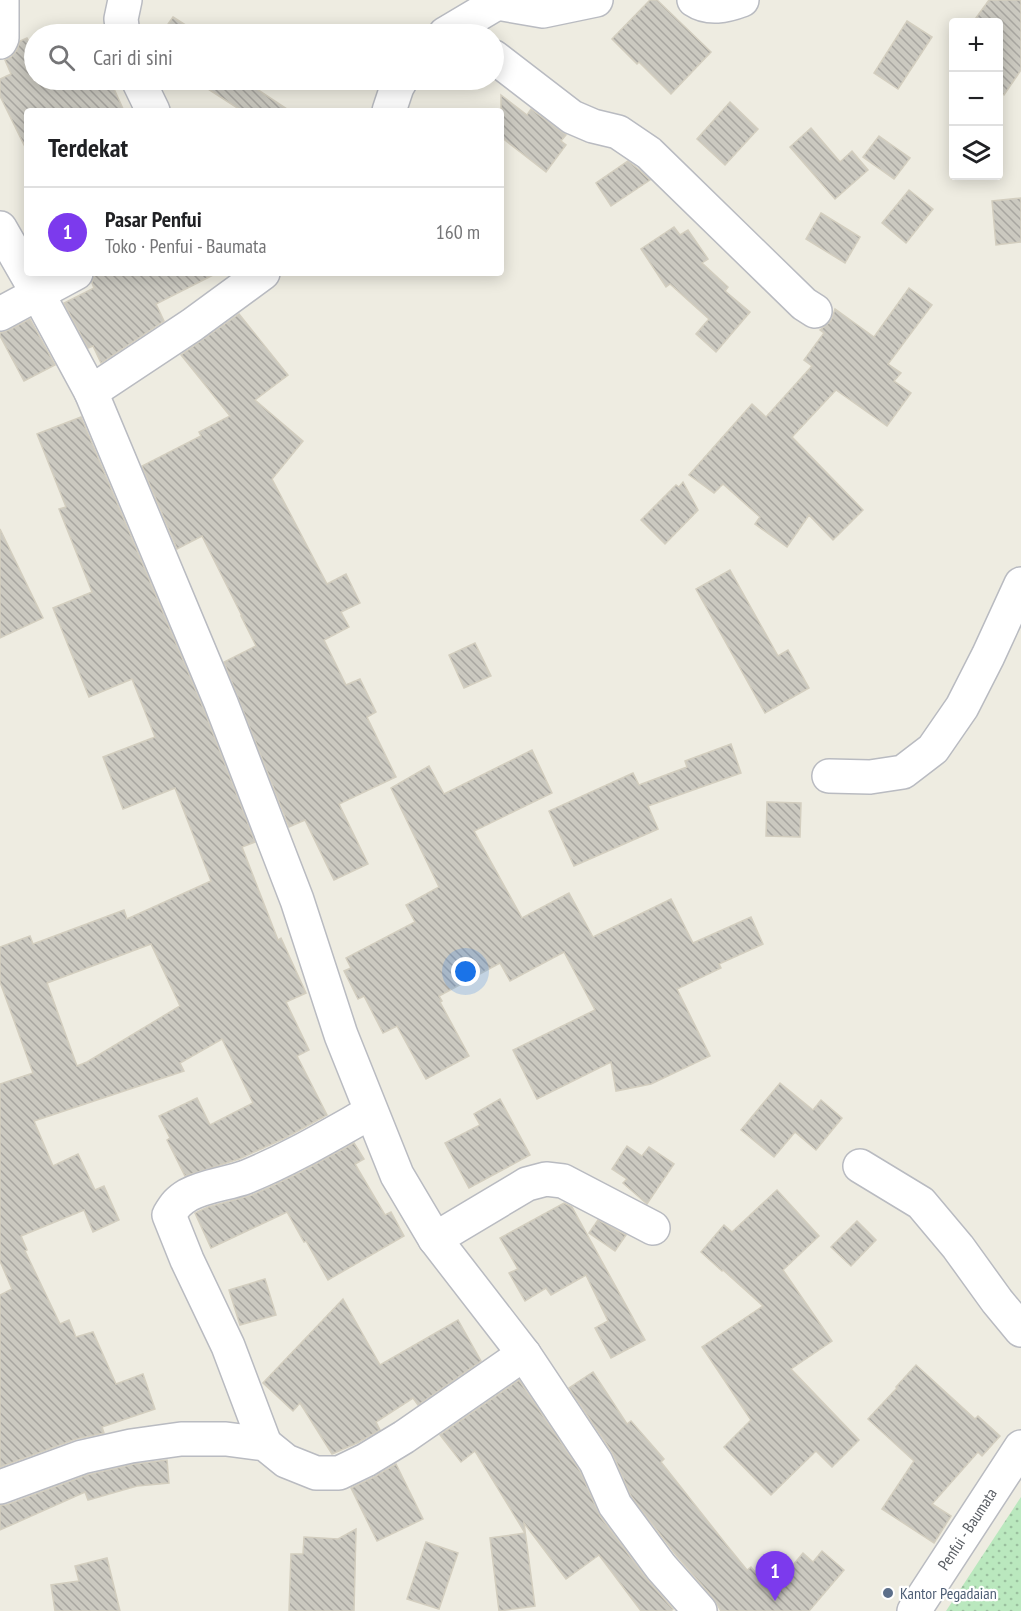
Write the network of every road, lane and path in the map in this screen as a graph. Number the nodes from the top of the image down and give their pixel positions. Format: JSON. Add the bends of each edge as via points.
{"nodes":[{"id":1,"x":2,"y":0,"type":"edge"},
{"id":2,"x":125,"y":0,"type":"edge"},
{"id":3,"x":596,"y":0,"type":"edge"},
{"id":4,"x":694,"y":0,"type":"edge"},
{"id":5,"x":742,"y":0,"type":"edge"},
{"id":6,"x":497,"y":1,"type":"edge"},
{"id":7,"x":122,"y":24,"type":"edge"},
{"id":8,"x":466,"y":24,"type":"edge"},
{"id":9,"x":0,"y":42,"type":"edge"},
{"id":10,"x":504,"y":65,"type":"edge"},
{"id":11,"x":396,"y":90,"type":"edge"},
{"id":12,"x":390,"y":108,"type":"edge"},
{"id":13,"x":0,"y":228,"type":"edge"},
{"id":14,"x":24,"y":270,"type":"edge"},
{"id":15,"x":28,"y":276,"type":"edge"},
{"id":16,"x":71,"y":276,"type":"edge"},
{"id":17,"x":258,"y":276,"type":"edge"},
{"id":18,"x":38,"y":294,"type":"junction"},
{"id":19,"x":815,"y":311,"type":"dead end"},
{"id":20,"x":0,"y":314,"type":"edge"},
{"id":21,"x":92,"y":392,"type":"junction"},
{"id":22,"x":1021,"y":584,"type":"edge"},
{"id":23,"x":1009,"y":640,"type":"edge"},
{"id":24,"x":829,"y":776,"type":"dead end"},
{"id":25,"x":371,"y":1112,"type":"junction"},
{"id":26,"x":860,"y":1166,"type":"dead end"},
{"id":27,"x":653,"y":1228,"type":"dead end"},
{"id":28,"x":435,"y":1239,"type":"junction"},
{"id":29,"x":1021,"y":1330,"type":"edge"},
{"id":30,"x":524,"y":1354,"type":"junction"},
{"id":31,"x":265,"y":1444,"type":"junction"},
{"id":32,"x":1021,"y":1447,"type":"edge"},
{"id":33,"x":0,"y":1487,"type":"edge"},
{"id":34,"x":700,"y":1611,"type":"edge"},
{"id":35,"x":914,"y":1611,"type":"edge"}],
"edges":[{"from":1,"to":9,"type":"street"},
{"from":2,"to":7,"type":"street"},
{"from":3,"to":6,"type":"street","via":[[543,11]]},
{"from":4,"to":5,"type":"street","via":[[718,7]]},
{"from":6,"to":8,"type":"street"},
{"from":10,"to":19,"type":"street","via":[[572,117],[618,132],[649,153]]},
{"from":11,"to":12,"type":"street"},
{"from":13,"to":14,"type":"street"},
{"from":15,"to":18,"type":"street"},
{"from":16,"to":18,"type":"street"},
{"from":17,"to":21,"type":"street"},
{"from":18,"to":20,"type":"street"},
{"from":18,"to":21,"type":"street"},
{"from":21,"to":25,"type":"street","via":[[289,878],[340,1035]]},
{"from":22,"to":23,"type":"street"},
{"from":23,"to":24,"type":"street","via":[[988,656],[962,707],[933,749],[903,772],[870,777]]},
{"from":25,"to":28,"type":"street","via":[[397,1175]]},
{"from":25,"to":31,"type":"street","via":[[308,1148],[244,1177],[190,1194],[177,1203],[170,1215],[228,1346]]},
{"from":26,"to":29,"type":"street","via":[[921,1203]]},
{"from":27,"to":28,"type":"street","via":[[563,1181],[546,1179],[527,1184]]},
{"from":28,"to":30,"type":"street"},
{"from":30,"to":31,"type":"street","via":[[404,1437],[339,1473],[316,1473],[286,1461]]},
{"from":30,"to":34,"type":"street","via":[[596,1462],[615,1505]]},
{"from":31,"to":33,"type":"street","via":[[226,1438],[131,1446],[82,1457]]},
{"from":32,"to":35,"type":"street","name":"Penfui - Baumata"}]}
